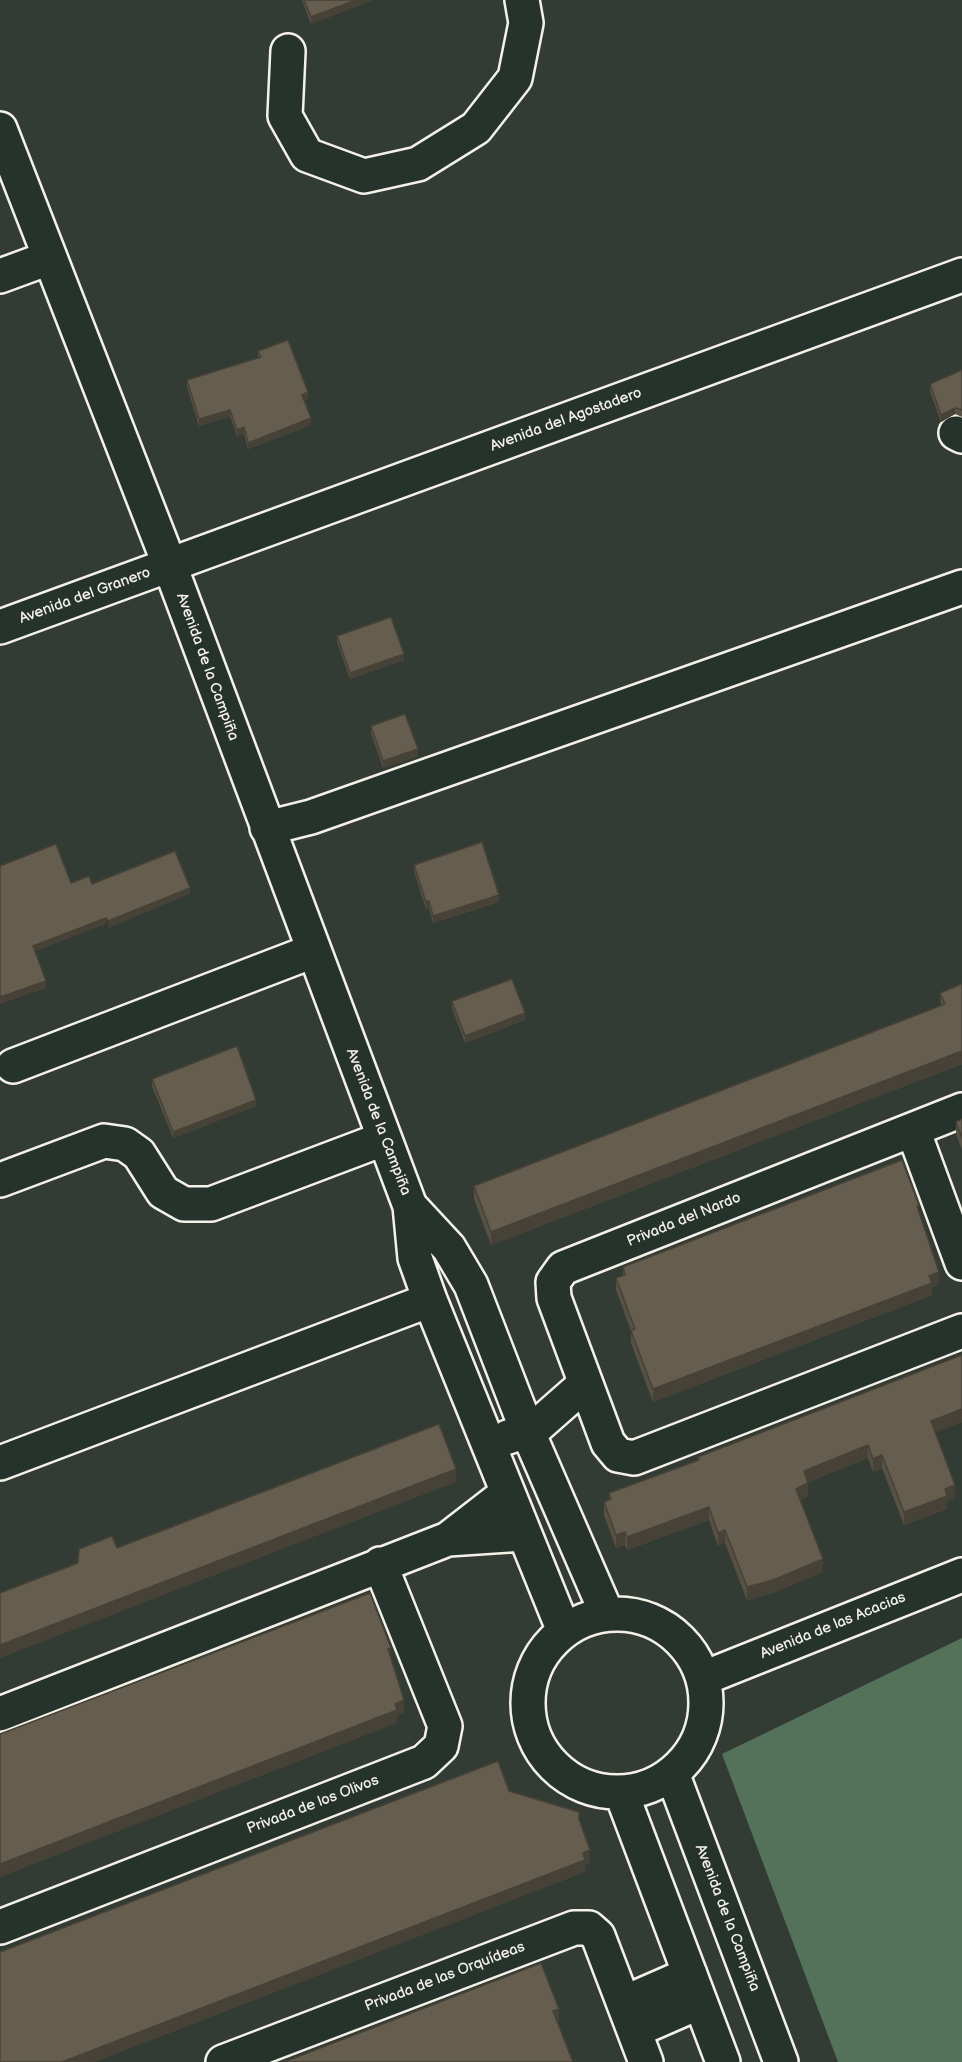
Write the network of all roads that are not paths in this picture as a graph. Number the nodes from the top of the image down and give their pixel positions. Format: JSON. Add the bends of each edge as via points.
{"nodes":[{"id":1,"x":522,"y":0,"type":"edge"},
{"id":2,"x":288,"y":51,"type":"dead end"},
{"id":3,"x":0,"y":129,"type":"edge"},
{"id":4,"x":49,"y":258,"type":"junction"},
{"id":5,"x":962,"y":275,"type":"edge"},
{"id":6,"x":0,"y":276,"type":"edge"},
{"id":7,"x":170,"y":566,"type":"junction"},
{"id":8,"x":962,"y":587,"type":"edge"},
{"id":9,"x":0,"y":627,"type":"edge"},
{"id":10,"x":267,"y":828,"type":"junction"},
{"id":11,"x":313,"y":951,"type":"junction"},
{"id":12,"x":13,"y":1066,"type":"dead end"},
{"id":13,"x":962,"y":1110,"type":"edge"},
{"id":14,"x":913,"y":1130,"type":"junction"},
{"id":15,"x":383,"y":1139,"type":"junction"},
{"id":16,"x":0,"y":1180,"type":"edge"},
{"id":17,"x":410,"y":1206,"type":"junction"},
{"id":18,"x":962,"y":1263,"type":"edge"},
{"id":19,"x":430,"y":1300,"type":"junction"},
{"id":20,"x":962,"y":1331,"type":"edge"},
{"id":21,"x":494,"y":1344,"type":"junction"},
{"id":22,"x":453,"y":1359,"type":"junction"},
{"id":23,"x":579,"y":1388,"type":"junction"},
{"id":24,"x":601,"y":1426,"type":"junction"},
{"id":25,"x":543,"y":1428,"type":"junction"},
{"id":26,"x":486,"y":1445,"type":"junction"},
{"id":27,"x":0,"y":1463,"type":"edge"},
{"id":28,"x":506,"y":1494,"type":"junction"},
{"id":29,"x":523,"y":1534,"type":"junction"},
{"id":30,"x":448,"y":1539,"type":"junction"},
{"id":31,"x":380,"y":1564,"type":"junction"},
{"id":32,"x":962,"y":1575,"type":"edge"},
{"id":33,"x":607,"y":1614,"type":"junction"},
{"id":34,"x":564,"y":1631,"type":"junction"},
{"id":35,"x":704,"y":1678,"type":"junction"},
{"id":36,"x":0,"y":1714,"type":"edge"},
{"id":37,"x":672,"y":1773,"type":"junction"},
{"id":38,"x":621,"y":1792,"type":"junction"},
{"id":39,"x":0,"y":1927,"type":"edge"},
{"id":40,"x":695,"y":1988,"type":"junction"},
{"id":41,"x":631,"y":2016,"type":"junction"},
{"id":42,"x":223,"y":2062,"type":"edge"},
{"id":43,"x":646,"y":2062,"type":"edge"},
{"id":44,"x":723,"y":2062,"type":"edge"},
{"id":45,"x":781,"y":2062,"type":"edge"}],
"edges":[{"from":1,"to":2,"type":"street","via":[[526,23],[515,78],[476,128],[418,164],[364,176],[307,155],[285,116]]},
{"from":3,"to":4,"type":"street","name":"Avenida de la Campiña"},
{"from":4,"to":6,"type":"street"},
{"from":4,"to":7,"type":"street","name":"Avenida de la Campiña"},
{"from":5,"to":7,"type":"street","name":"Avenida del Agostadero"},
{"from":7,"to":9,"type":"street","name":"Avenida del Granero"},
{"from":7,"to":10,"type":"street","name":"Avenida de la Campiña"},
{"from":8,"to":10,"type":"street","via":[[322,813]]},
{"from":10,"to":11,"type":"street","name":"Avenida de la Campiña"},
{"from":11,"to":12,"type":"street"},
{"from":11,"to":15,"type":"street","name":"Avenida de la Campiña"},
{"from":13,"to":14,"type":"street","name":"Privada del Nardo"},
{"from":14,"to":18,"type":"street"},
{"from":14,"to":23,"type":"street","name":"Privada del Nardo","via":[[562,1268],[553,1282],[554,1298]]},
{"from":15,"to":16,"type":"street","via":[[211,1204],[184,1204],[163,1192],[139,1154],[125,1144],[104,1141]]},
{"from":15,"to":17,"type":"street","name":"Avenida de la Campiña"},
{"from":17,"to":19,"type":"street","name":"Avenida de la Campiña","via":[[415,1258]]},
{"from":17,"to":21,"type":"street","name":"Avenida de la Campiña","via":[[449,1248],[471,1285]]},
{"from":19,"to":22,"type":"street","name":"Avenida de la Campiña"},
{"from":19,"to":27,"type":"street"},
{"from":20,"to":24,"type":"street","name":"Privada del Nardo","via":[[634,1458],[618,1455]]},
{"from":21,"to":22,"type":"street"},
{"from":21,"to":25,"type":"street","name":"Avenida de la Campiña"},
{"from":22,"to":26,"type":"street","name":"Avenida de la Campiña"},
{"from":23,"to":24,"type":"street","name":"Privada del Nardo"},
{"from":23,"to":25,"type":"street"},
{"from":24,"to":25,"type":"street"},
{"from":25,"to":26,"type":"street"},
{"from":25,"to":33,"type":"street","name":"Avenida de la Campiña"},
{"from":26,"to":28,"type":"street","name":"Avenida de la Campiña"},
{"from":28,"to":29,"type":"street","name":"Avenida de la Campiña"},
{"from":28,"to":30,"type":"street"},
{"from":29,"to":30,"type":"street"},
{"from":29,"to":34,"type":"street","name":"Avenida de la Campiña"},
{"from":30,"to":31,"type":"street"},
{"from":31,"to":36,"type":"street"},
{"from":31,"to":39,"type":"street","name":"Privada de los Olivos","via":[[445,1726],[441,1746],[424,1762]]},
{"from":32,"to":35,"type":"street","name":"Avenida de las Acacias"},
{"from":33,"to":34,"type":"street"},
{"from":33,"to":35,"type":"street","via":[[638,1616],[667,1628],[690,1649]]},
{"from":34,"to":38,"type":"street","via":[[548,1647],[532,1677],[528,1711],[534,1733],[543,1753],[558,1770],[599,1790]]},
{"from":35,"to":37,"type":"street","via":[[707,1704],[703,1730],[690,1754]]},
{"from":37,"to":38,"type":"street","via":[[648,1786]]},
{"from":37,"to":45,"type":"street","name":"Avenida de la Campiña"},
{"from":38,"to":40,"type":"street"},
{"from":40,"to":41,"type":"street"},
{"from":40,"to":44,"type":"street"},
{"from":41,"to":42,"type":"street","name":"Privada de las Orquídeas","via":[[598,1936],[589,1928],[574,1928]]},
{"from":41,"to":43,"type":"street","name":"Privada de las Orquídeas"}]}
